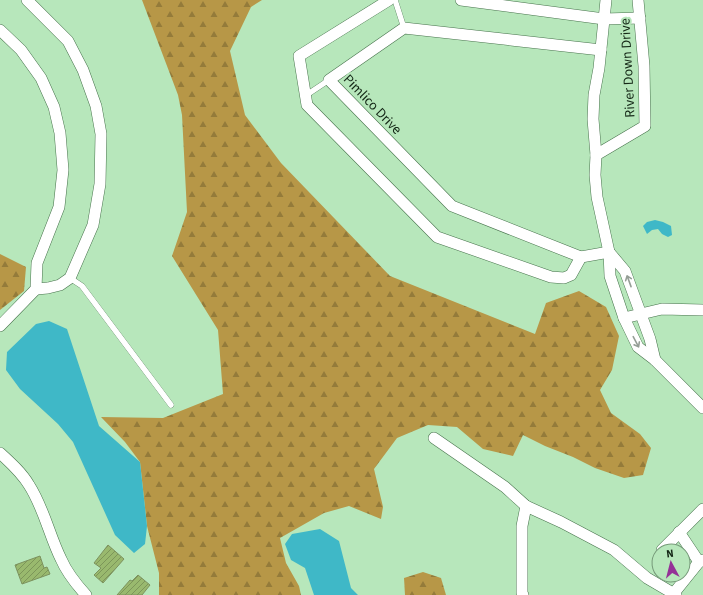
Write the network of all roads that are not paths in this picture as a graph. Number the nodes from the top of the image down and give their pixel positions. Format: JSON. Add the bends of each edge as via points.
{"nodes":[{"id":1,"x":27,"y":0,"type":"edge"},
{"id":2,"x":389,"y":0,"type":"edge"},
{"id":3,"x":395,"y":0,"type":"edge"},
{"id":4,"x":461,"y":0,"type":"edge"},
{"id":5,"x":606,"y":0,"type":"edge"},
{"id":6,"x":638,"y":0,"type":"edge"},
{"id":7,"x":640,"y":18,"type":"junction"},
{"id":8,"x":604,"y":20,"type":"junction"},
{"id":9,"x":404,"y":28,"type":"junction"},
{"id":10,"x":0,"y":30,"type":"edge"},
{"id":11,"x":601,"y":50,"type":"junction"},
{"id":12,"x":329,"y":80,"type":"junction"},
{"id":13,"x":305,"y":96,"type":"junction"},
{"id":14,"x":596,"y":155,"type":"junction"},
{"id":15,"x":609,"y":252,"type":"junction"},
{"id":16,"x":580,"y":257,"type":"junction"},
{"id":17,"x":70,"y":278,"type":"junction"},
{"id":18,"x":36,"y":289,"type":"junction"},
{"id":19,"x":703,"y":310,"type":"edge"},
{"id":20,"x":641,"y":314,"type":"junction"},
{"id":21,"x":624,"y":318,"type":"junction"},
{"id":22,"x":0,"y":326,"type":"edge"},
{"id":23,"x":655,"y":360,"type":"junction"},
{"id":24,"x":171,"y":405,"type":"dead end"},
{"id":25,"x":703,"y":408,"type":"edge"},
{"id":26,"x":434,"y":438,"type":"dead end"},
{"id":27,"x":0,"y":453,"type":"edge"},
{"id":28,"x":526,"y":506,"type":"junction"},
{"id":29,"x":703,"y":509,"type":"edge"},
{"id":30,"x":679,"y":532,"type":"junction"},
{"id":31,"x":669,"y":543,"type":"edge"},
{"id":32,"x":701,"y":561,"type":"edge"},
{"id":33,"x":675,"y":594,"type":"edge"},
{"id":34,"x":86,"y":595,"type":"edge"},
{"id":35,"x":523,"y":595,"type":"edge"}],
"edges":[{"from":1,"to":17,"type":"street","via":[[68,41],[83,70],[96,106],[101,134],[100,184],[93,225]]},
{"from":2,"to":13,"type":"street","via":[[299,56]]},
{"from":3,"to":9,"type":"lane"},
{"from":4,"to":8,"type":"street"},
{"from":5,"to":8,"type":"street","name":"River Down Drive"},
{"from":6,"to":7,"type":"street","name":"River Down Drive"},
{"from":7,"to":8,"type":"street"},
{"from":7,"to":14,"type":"street","name":"River Down Drive","via":[[645,126]]},
{"from":8,"to":11,"type":"street","name":"River Down Drive"},
{"from":9,"to":11,"type":"street"},
{"from":9,"to":12,"type":"street","name":"Pimlico Drive"},
{"from":10,"to":18,"type":"street","via":[[21,50],[41,78],[54,107],[60,133],[63,170],[59,207],[37,263]]},
{"from":11,"to":14,"type":"street","name":"River Down Drive","via":[[594,95]]},
{"from":12,"to":13,"type":"lane"},
{"from":12,"to":16,"type":"street","name":"Pimlico Drive","via":[[452,206]]},
{"from":13,"to":16,"type":"street","via":[[307,105],[437,237],[551,277],[564,278],[571,275]]},
{"from":14,"to":15,"type":"street","name":"River Down Drive","via":[[597,197]]},
{"from":15,"to":16,"type":"street"},
{"from":20,"to":15,"type":"street","name":"River Down Drive","one_way":true,"via":[[625,271]]},
{"from":15,"to":21,"type":"street","name":"River Down Drive","via":[[610,276]]},
{"from":17,"to":18,"type":"street","via":[[60,285]]},
{"from":17,"to":24,"type":"lane","via":[[82,286]]},
{"from":18,"to":22,"type":"street"},
{"from":19,"to":20,"type":"street","via":[[662,309]]},
{"from":20,"to":21,"type":"street"},
{"from":20,"to":23,"type":"street","name":"River Down Drive"},
{"from":21,"to":23,"type":"street","name":"River Down Drive","one_way":true,"via":[[638,347]]},
{"from":23,"to":25,"type":"street","name":"River Down Drive"},
{"from":26,"to":28,"type":"street","via":[[505,487]]},
{"from":27,"to":34,"type":"street","via":[[29,484],[60,558],[72,579]]},
{"from":28,"to":33,"type":"street","via":[[614,550],[647,578]]},
{"from":28,"to":35,"type":"street","via":[[522,526]]},
{"from":29,"to":30,"type":"street"},
{"from":30,"to":31,"type":"street"},
{"from":30,"to":32,"type":"street"},
{"from":32,"to":33,"type":"street"}]}
